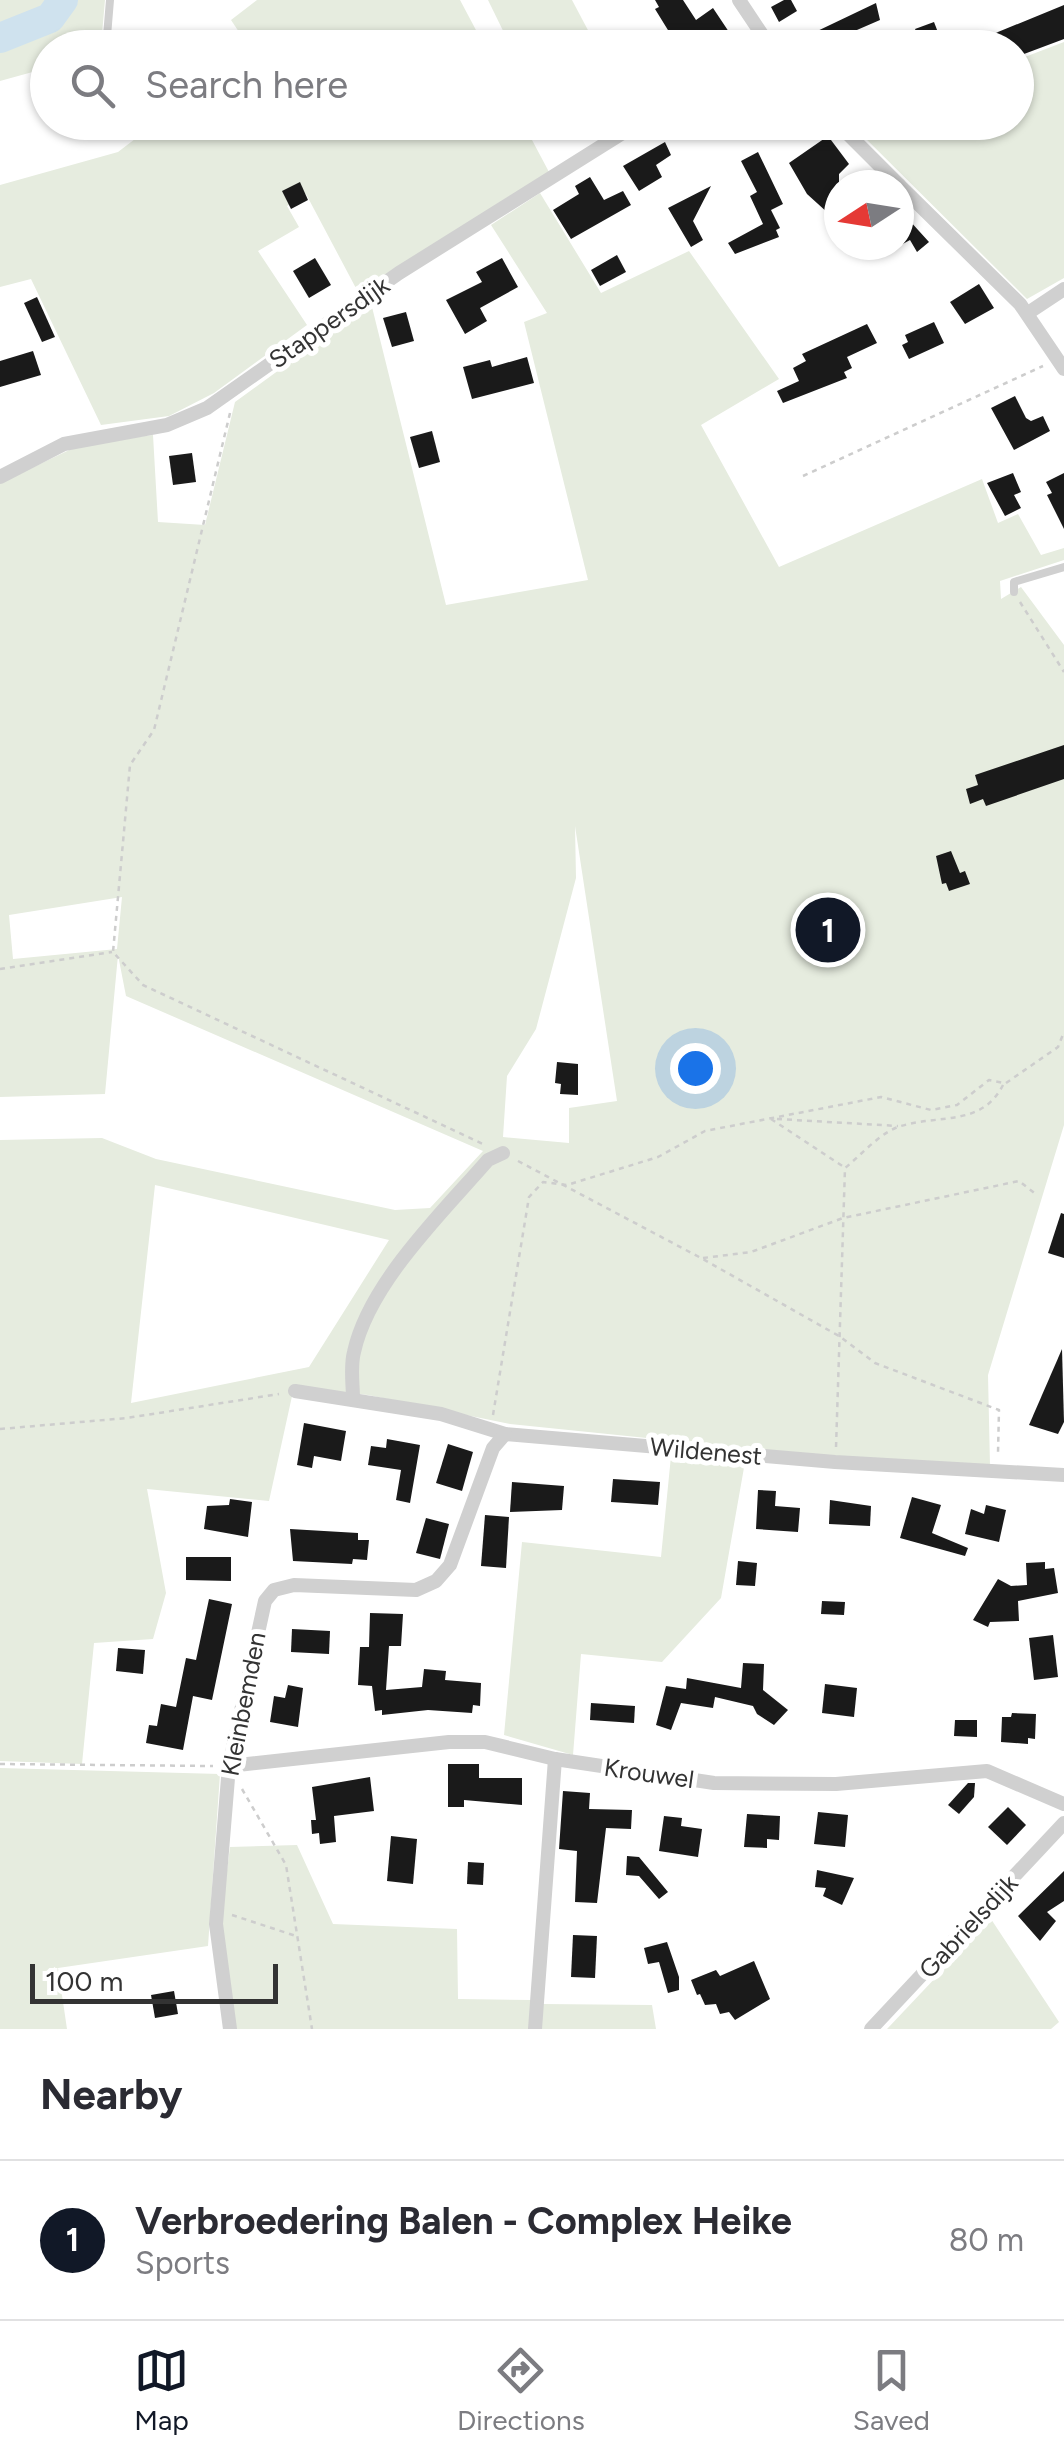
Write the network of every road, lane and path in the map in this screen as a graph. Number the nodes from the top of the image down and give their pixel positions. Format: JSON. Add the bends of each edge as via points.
{"nodes":[{"id":1,"x":110,"y":0,"type":"edge"},
{"id":2,"x":738,"y":0,"type":"edge"},
{"id":3,"x":108,"y":30,"type":"edge"},
{"id":4,"x":758,"y":30,"type":"edge"},
{"id":5,"x":611,"y":140,"type":"edge"},
{"id":6,"x":854,"y":140,"type":"edge"},
{"id":7,"x":884,"y":170,"type":"edge"},
{"id":8,"x":914,"y":200,"type":"edge"},
{"id":9,"x":1064,"y":289,"type":"edge"},
{"id":10,"x":1028,"y":312,"type":"junction"},
{"id":11,"x":1062,"y":365,"type":"edge"},
{"id":12,"x":236,"y":387,"type":"junction"},
{"id":13,"x":803,"y":476,"type":"dead end"},
{"id":14,"x":0,"y":477,"type":"edge"},
{"id":15,"x":1064,"y":567,"type":"edge"},
{"id":16,"x":1014,"y":592,"type":"joint"},
{"id":17,"x":1064,"y":672,"type":"edge"},
{"id":18,"x":113,"y":952,"type":"junction"},
{"id":19,"x":0,"y":969,"type":"edge"},
{"id":20,"x":1064,"y":1032,"type":"edge"},
{"id":21,"x":1004,"y":1083,"type":"junction"},
{"id":22,"x":770,"y":1118,"type":"junction"},
{"id":23,"x":899,"y":1126,"type":"junction"},
{"id":24,"x":502,"y":1153,"type":"junction"},
{"id":25,"x":845,"y":1168,"type":"junction"},
{"id":26,"x":567,"y":1185,"type":"junction"},
{"id":27,"x":1037,"y":1195,"type":"dead end"},
{"id":28,"x":843,"y":1218,"type":"junction"},
{"id":29,"x":701,"y":1258,"type":"junction"},
{"id":30,"x":839,"y":1336,"type":"junction"},
{"id":31,"x":296,"y":1392,"type":"joint"},
{"id":32,"x":353,"y":1399,"type":"junction"},
{"id":33,"x":491,"y":1426,"type":"junction"},
{"id":34,"x":0,"y":1429,"type":"edge"},
{"id":35,"x":506,"y":1434,"type":"junction"},
{"id":36,"x":835,"y":1462,"type":"junction"},
{"id":37,"x":998,"y":1472,"type":"junction"},
{"id":38,"x":1064,"y":1475,"type":"edge"},
{"id":39,"x":555,"y":1759,"type":"junction"},
{"id":40,"x":0,"y":1764,"type":"edge"},
{"id":41,"x":229,"y":1766,"type":"junction"},
{"id":42,"x":1064,"y":1804,"type":"edge"},
{"id":43,"x":1064,"y":1823,"type":"edge"},
{"id":44,"x":217,"y":1910,"type":"junction"},
{"id":45,"x":297,"y":1936,"type":"junction"},
{"id":46,"x":230,"y":2029,"type":"edge"},
{"id":47,"x":312,"y":2029,"type":"edge"},
{"id":48,"x":535,"y":2029,"type":"edge"},
{"id":49,"x":871,"y":2029,"type":"edge"}],
"edges":[{"from":1,"to":3,"type":"lane"},
{"from":2,"to":4,"type":"street"},
{"from":5,"to":12,"type":"street","name":"Stappersdijk","via":[[398,273]]},
{"from":6,"to":7,"type":"street"},
{"from":8,"to":10,"type":"street"},
{"from":9,"to":10,"type":"street"},
{"from":10,"to":11,"type":"street"},
{"from":11,"to":13,"type":"path"},
{"from":12,"to":14,"type":"street","name":"Stappersdijk","via":[[189,418],[64,444]]},
{"from":12,"to":18,"type":"path","via":[[154,730],[130,765]]},
{"from":15,"to":16,"type":"lane","via":[[1014,582]]},
{"from":16,"to":17,"type":"path"},
{"from":18,"to":19,"type":"path"},
{"from":18,"to":24,"type":"path","via":[[143,985]]},
{"from":20,"to":21,"type":"path","via":[[1058,1047]]},
{"from":21,"to":22,"type":"path","via":[[990,1080],[957,1105],[931,1110],[880,1096]]},
{"from":21,"to":23,"type":"path","via":[[996,1099],[963,1118]]},
{"from":22,"to":23,"type":"path"},
{"from":22,"to":25,"type":"path"},
{"from":22,"to":26,"type":"path","via":[[706,1132],[658,1157]]},
{"from":23,"to":25,"type":"path"},
{"from":24,"to":26,"type":"path"},
{"from":24,"to":32,"type":"street","via":[[488,1160],[394,1274],[355,1346]]},
{"from":25,"to":28,"type":"path"},
{"from":26,"to":29,"type":"path"},
{"from":26,"to":33,"type":"path","via":[[543,1182],[529,1197]]},
{"from":27,"to":28,"type":"path","via":[[1019,1181]]},
{"from":28,"to":29,"type":"path","via":[[751,1252]]},
{"from":28,"to":30,"type":"path"},
{"from":29,"to":30,"type":"path"},
{"from":30,"to":36,"type":"path"},
{"from":30,"to":37,"type":"path","via":[[875,1364],[998,1410]]},
{"from":31,"to":32,"type":"street","name":"Wildenest"},
{"from":31,"to":34,"type":"path"},
{"from":32,"to":33,"type":"street","name":"Wildenest"},
{"from":33,"to":35,"type":"street","name":"Wildenest"},
{"from":35,"to":36,"type":"street","name":"Wildenest"},
{"from":35,"to":41,"type":"street","name":"Kleinbemden","via":[[493,1448],[450,1566],[427,1587],[284,1586],[265,1601]]},
{"from":36,"to":37,"type":"street","name":"Wildenest"},
{"from":37,"to":38,"type":"street","name":"Wildenest"},
{"from":39,"to":41,"type":"street","name":"Krouwel","via":[[528,1749],[449,1742]]},
{"from":39,"to":42,"type":"street","name":"Krouwel","via":[[741,1784],[836,1784],[972,1770],[1002,1774]]},
{"from":39,"to":48,"type":"street"},
{"from":40,"to":41,"type":"path"},
{"from":41,"to":44,"type":"street","name":"Kleinbemden"},
{"from":41,"to":45,"type":"path","via":[[286,1864]]},
{"from":43,"to":49,"type":"street","name":"Gabrielsdijk"},
{"from":44,"to":45,"type":"path"},
{"from":44,"to":46,"type":"street","name":"Kleinbemden"},
{"from":45,"to":47,"type":"path"}]}
